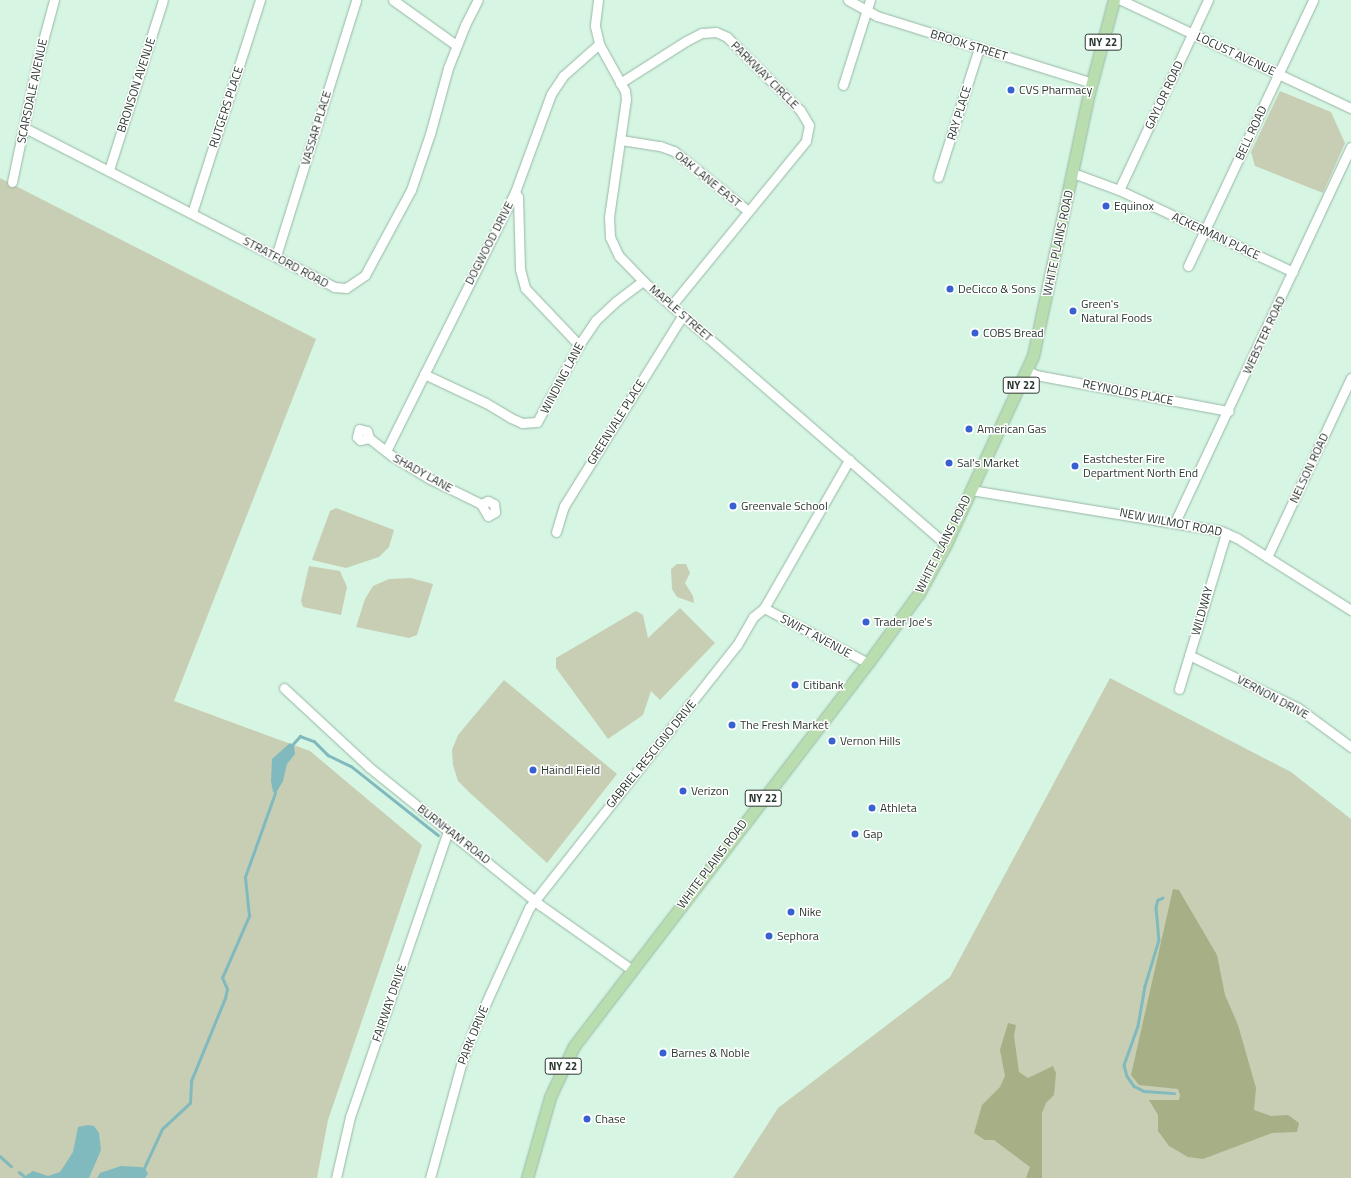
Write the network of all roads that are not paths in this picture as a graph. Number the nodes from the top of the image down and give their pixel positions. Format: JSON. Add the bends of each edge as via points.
{"nodes":[{"id":1,"x":54,"y":0,"type":"edge"},
{"id":2,"x":163,"y":0,"type":"edge"},
{"id":3,"x":260,"y":0,"type":"edge"},
{"id":4,"x":356,"y":0,"type":"edge"},
{"id":5,"x":393,"y":0,"type":"edge"},
{"id":6,"x":478,"y":0,"type":"edge"},
{"id":7,"x":598,"y":0,"type":"edge"},
{"id":8,"x":848,"y":0,"type":"edge"},
{"id":9,"x":870,"y":0,"type":"edge"},
{"id":10,"x":1114,"y":0,"type":"edge"},
{"id":11,"x":1121,"y":0,"type":"edge"},
{"id":12,"x":1208,"y":0,"type":"edge"},
{"id":13,"x":1313,"y":0,"type":"edge"},
{"id":14,"x":866,"y":12,"type":"junction"},
{"id":15,"x":1193,"y":34,"type":"junction"},
{"id":16,"x":599,"y":44,"type":"junction"},
{"id":17,"x":456,"y":45,"type":"junction"},
{"id":18,"x":979,"y":48,"type":"junction"},
{"id":19,"x":1278,"y":74,"type":"junction"},
{"id":20,"x":1092,"y":83,"type":"junction"},
{"id":21,"x":620,"y":84,"type":"junction"},
{"id":22,"x":844,"y":85,"type":"dead end"},
{"id":23,"x":1351,"y":108,"type":"edge"},
{"id":24,"x":25,"y":128,"type":"junction"},
{"id":25,"x":621,"y":140,"type":"junction"},
{"id":26,"x":1351,"y":147,"type":"edge"},
{"id":27,"x":109,"y":170,"type":"junction"},
{"id":28,"x":1073,"y":173,"type":"junction"},
{"id":29,"x":938,"y":177,"type":"dead end"},
{"id":30,"x":12,"y":182,"type":"dead end"},
{"id":31,"x":1119,"y":190,"type":"junction"},
{"id":32,"x":515,"y":192,"type":"junction"},
{"id":33,"x":748,"y":211,"type":"junction"},
{"id":34,"x":192,"y":213,"type":"junction"},
{"id":35,"x":1206,"y":231,"type":"junction"},
{"id":36,"x":276,"y":256,"type":"junction"},
{"id":37,"x":1188,"y":266,"type":"dead end"},
{"id":38,"x":1293,"y":272,"type":"junction"},
{"id":39,"x":643,"y":281,"type":"junction"},
{"id":40,"x":671,"y":306,"type":"junction"},
{"id":41,"x":683,"y":315,"type":"junction"},
{"id":42,"x":579,"y":345,"type":"junction"},
{"id":43,"x":1028,"y":371,"type":"junction"},
{"id":44,"x":424,"y":374,"type":"junction"},
{"id":45,"x":1351,"y":378,"type":"edge"},
{"id":46,"x":1229,"y":411,"type":"junction"},
{"id":47,"x":369,"y":438,"type":"dead end"},
{"id":48,"x":386,"y":451,"type":"junction"},
{"id":49,"x":849,"y":460,"type":"junction"},
{"id":50,"x":971,"y":490,"type":"junction"},
{"id":51,"x":481,"y":504,"type":"dead end"},
{"id":52,"x":1175,"y":522,"type":"junction"},
{"id":53,"x":556,"y":532,"type":"dead end"},
{"id":54,"x":1226,"y":532,"type":"junction"},
{"id":55,"x":946,"y":544,"type":"junction"},
{"id":56,"x":1267,"y":557,"type":"junction"},
{"id":57,"x":764,"y":608,"type":"junction"},
{"id":58,"x":1350,"y":608,"type":"edge"},
{"id":59,"x":1189,"y":655,"type":"junction"},
{"id":60,"x":868,"y":663,"type":"junction"},
{"id":61,"x":284,"y":688,"type":"dead end"},
{"id":62,"x":1179,"y":689,"type":"dead end"},
{"id":63,"x":1351,"y":747,"type":"edge"},
{"id":64,"x":448,"y":830,"type":"junction"},
{"id":65,"x":535,"y":900,"type":"junction"},
{"id":66,"x":632,"y":970,"type":"junction"},
{"id":67,"x":336,"y":1178,"type":"edge"},
{"id":68,"x":430,"y":1178,"type":"edge"},
{"id":69,"x":527,"y":1178,"type":"edge"}],
"edges":[{"from":1,"to":24,"type":"street","name":"SCARSDALE AVENUE","via":[[38,59]]},
{"from":2,"to":27,"type":"street","name":"BRONSON AVENUE"},
{"from":3,"to":34,"type":"street","name":"RUTGERS PLACE"},
{"from":4,"to":36,"type":"street","name":"VASSAR PLACE"},
{"from":5,"to":17,"type":"street"},
{"from":6,"to":17,"type":"street","name":"STRATFORD ROAD"},
{"from":7,"to":16,"type":"street","name":"MAPLE STREET","via":[[595,26]]},
{"from":8,"to":14,"type":"street","name":"BROOK STREET"},
{"from":9,"to":14,"type":"street"},
{"from":10,"to":20,"type":"main road","name":"WHITE PLAINS ROAD","number":"NY 22"},
{"from":11,"to":15,"type":"street","name":"LOCUST AVENUE"},
{"from":12,"to":15,"type":"street","name":"GAYLOR ROAD"},
{"from":13,"to":19,"type":"street","name":"BELL ROAD"},
{"from":14,"to":18,"type":"street","name":"BROOK STREET"},
{"from":14,"to":22,"type":"street"},
{"from":15,"to":19,"type":"street","name":"LOCUST AVENUE"},
{"from":15,"to":31,"type":"street","name":"GAYLOR ROAD"},
{"from":16,"to":21,"type":"street","name":"MAPLE STREET"},
{"from":16,"to":32,"type":"street","name":"DOGWOOD DRIVE","via":[[556,84]]},
{"from":17,"to":36,"type":"street","name":"STRATFORD ROAD","via":[[411,190],[365,275],[352,286],[341,289]]},
{"from":18,"to":20,"type":"street","name":"BROOK STREET"},
{"from":18,"to":29,"type":"street","name":"RAY PLACE"},
{"from":19,"to":23,"type":"street","name":"LOCUST AVENUE"},
{"from":19,"to":35,"type":"street","name":"BELL ROAD"},
{"from":20,"to":28,"type":"main road","name":"WHITE PLAINS ROAD","number":"NY 22"},
{"from":21,"to":25,"type":"street","name":"MAPLE STREET","via":[[626,99]]},
{"from":21,"to":33,"type":"street","name":"PARKWAY CIRCLE","via":[[702,33],[716,32],[728,37],[795,104],[805,117],[809,135]]},
{"from":24,"to":27,"type":"street","name":"STRATFORD ROAD"},
{"from":24,"to":30,"type":"street","name":"SCARSDALE AVENUE"},
{"from":25,"to":33,"type":"street","name":"OAK LANE EAST","via":[[660,146],[674,152]]},
{"from":25,"to":39,"type":"street","name":"MAPLE STREET","via":[[609,217],[610,237],[619,256]]},
{"from":26,"to":38,"type":"street","name":"WEBSTER ROAD"},
{"from":27,"to":34,"type":"street","name":"STRATFORD ROAD"},
{"from":28,"to":31,"type":"street","name":"ACKERMAN PLACE"},
{"from":28,"to":43,"type":"main road","name":"WHITE PLAINS ROAD","number":"NY 22","via":[[1041,326]]},
{"from":31,"to":35,"type":"street","name":"ACKERMAN PLACE"},
{"from":32,"to":42,"type":"street","via":[[518,197],[520,269],[525,288]]},
{"from":32,"to":44,"type":"street","name":"DOGWOOD DRIVE"},
{"from":33,"to":40,"type":"street","name":"PARKWAY CIRCLE"},
{"from":34,"to":36,"type":"street","name":"STRATFORD ROAD"},
{"from":35,"to":37,"type":"street","name":"BELL ROAD"},
{"from":35,"to":38,"type":"street","name":"ACKERMAN PLACE"},
{"from":38,"to":46,"type":"street","name":"WEBSTER ROAD"},
{"from":39,"to":40,"type":"street","name":"MAPLE STREET"},
{"from":39,"to":42,"type":"street","name":"WINDING LANE","via":[[604,312]]},
{"from":40,"to":41,"type":"street","name":"MAPLE STREET"},
{"from":41,"to":49,"type":"street","name":"MAPLE STREET"},
{"from":41,"to":53,"type":"street","name":"GREENVALE PLACE","via":[[564,506]]},
{"from":42,"to":44,"type":"street","name":"WINDING LANE","via":[[541,417],[531,424],[510,418],[486,402]]},
{"from":43,"to":46,"type":"street","name":"REYNOLDS PLACE","via":[[1036,375]]},
{"from":43,"to":50,"type":"main road","name":"WHITE PLAINS ROAD","number":"NY 22"},
{"from":44,"to":48,"type":"street","name":"DOGWOOD DRIVE"},
{"from":45,"to":56,"type":"street","name":"NELSON ROAD"},
{"from":46,"to":52,"type":"street","name":"WEBSTER ROAD"},
{"from":47,"to":48,"type":"street","name":"SHADY LANE"},
{"from":48,"to":51,"type":"street","name":"SHADY LANE","via":[[430,479]]},
{"from":49,"to":55,"type":"street","name":"MAPLE STREET"},
{"from":49,"to":57,"type":"street","name":"GABRIEL RESCIGNO DRIVE"},
{"from":50,"to":52,"type":"street","name":"NEW WILMOT ROAD"},
{"from":50,"to":55,"type":"main road","name":"WHITE PLAINS ROAD","number":"NY 22"},
{"from":52,"to":54,"type":"street","name":"NEW WILMOT ROAD"},
{"from":54,"to":56,"type":"street","name":"NEW WILMOT ROAD"},
{"from":54,"to":59,"type":"street","name":"WILDWAY"},
{"from":55,"to":60,"type":"main road","name":"WHITE PLAINS ROAD","number":"NY 22","via":[[916,597]]},
{"from":56,"to":58,"type":"street","name":"NEW WILMOT ROAD"},
{"from":57,"to":60,"type":"street","name":"SWIFT AVENUE"},
{"from":57,"to":65,"type":"street","name":"GABRIEL RESCIGNO DRIVE","via":[[753,617],[737,645]]},
{"from":59,"to":62,"type":"street","name":"WILDWAY"},
{"from":59,"to":63,"type":"street","name":"VERNON DRIVE","via":[[1298,708]]},
{"from":60,"to":66,"type":"main road","name":"WHITE PLAINS ROAD","number":"NY 22"},
{"from":61,"to":64,"type":"street","name":"BURNHAM ROAD","via":[[369,767]]},
{"from":64,"to":65,"type":"street","name":"BURNHAM ROAD"},
{"from":64,"to":67,"type":"street","name":"FAIRWAY DRIVE","via":[[350,1117]]},
{"from":65,"to":66,"type":"street","name":"BURNHAM ROAD"},
{"from":65,"to":68,"type":"street","name":"PARK DRIVE","via":[[524,917],[462,1061]]},
{"from":66,"to":69,"type":"main road","name":"WHITE PLAINS ROAD","number":"NY 22","via":[[595,1016],[564,1062],[550,1097]]}]}
